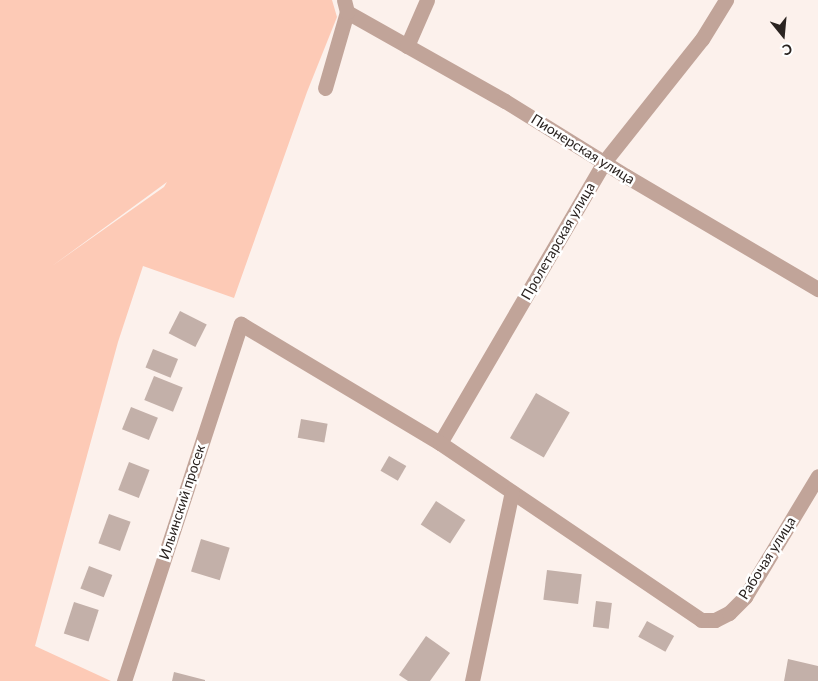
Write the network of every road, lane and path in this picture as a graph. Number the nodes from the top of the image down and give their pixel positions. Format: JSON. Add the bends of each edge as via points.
{"nodes":[{"id":1,"x":427,"y":0,"type":"edge"},
{"id":2,"x":726,"y":0,"type":"edge"},
{"id":3,"x":346,"y":6,"type":"edge"},
{"id":4,"x":407,"y":46,"type":"junction"},
{"id":5,"x":325,"y":88,"type":"dead end"},
{"id":6,"x":604,"y":162,"type":"junction"},
{"id":7,"x":818,"y":288,"type":"edge"},
{"id":8,"x":440,"y":443,"type":"junction"},
{"id":9,"x":818,"y":476,"type":"edge"},
{"id":10,"x":512,"y":492,"type":"junction"},
{"id":11,"x":124,"y":681,"type":"edge"},
{"id":12,"x":472,"y":681,"type":"edge"}],
"edges":[{"from":1,"to":4,"type":"street"},
{"from":2,"to":6,"type":"street","name":"Пролетарская улица","via":[[702,39]]},
{"from":3,"to":4,"type":"street","name":"Пионерская улица"},
{"from":3,"to":5,"type":"street"},
{"from":4,"to":6,"type":"street","name":"Пионерская улица"},
{"from":6,"to":7,"type":"street","name":"Пионерская улица"},
{"from":6,"to":8,"type":"street","name":"Пролетарская улица"},
{"from":8,"to":10,"type":"street"},
{"from":8,"to":11,"type":"street","name":"Ильинский просек","via":[[241,324]]},
{"from":9,"to":10,"type":"street","name":"Рабочая улица","via":[[745,597],[729,613],[715,620],[701,620]]},
{"from":10,"to":12,"type":"street"}]}
